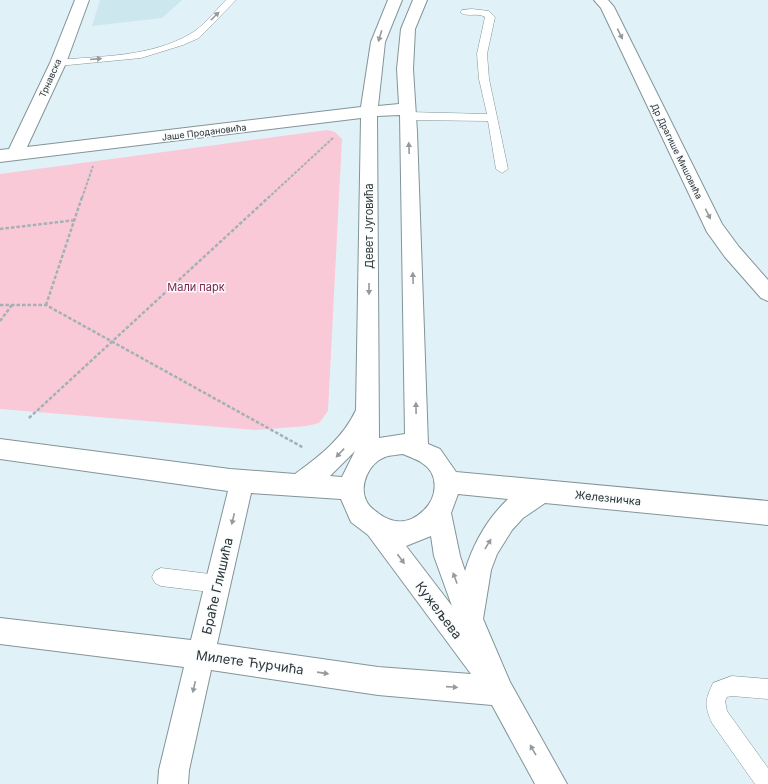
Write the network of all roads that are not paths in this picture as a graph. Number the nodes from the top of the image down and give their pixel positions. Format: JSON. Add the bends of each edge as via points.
{"nodes":[{"id":1,"x":82,"y":0,"type":"edge"},
{"id":2,"x":231,"y":0,"type":"edge"},
{"id":3,"x":395,"y":0,"type":"edge"},
{"id":4,"x":420,"y":0,"type":"edge"},
{"id":5,"x":601,"y":0,"type":"edge"},
{"id":6,"x":465,"y":12,"type":"dead end"},
{"id":7,"x":58,"y":63,"type":"junction"},
{"id":8,"x":369,"y":111,"type":"junction"},
{"id":9,"x":407,"y":113,"type":"junction"},
{"id":10,"x":493,"y":118,"type":"junction"},
{"id":11,"x":8,"y":155,"type":"edge"},
{"id":12,"x":502,"y":169,"type":"dead end"},
{"id":13,"x":768,"y":293,"type":"edge"},
{"id":14,"x":368,"y":408,"type":"junction"},
{"id":15,"x":417,"y":447,"type":"junction"},
{"id":16,"x":0,"y":449,"type":"edge"},
{"id":17,"x":367,"y":456,"type":"junction"},
{"id":18,"x":242,"y":482,"type":"junction"},
{"id":19,"x":447,"y":482,"type":"junction"},
{"id":20,"x":299,"y":485,"type":"junction"},
{"id":21,"x":352,"y":489,"type":"junction"},
{"id":22,"x":542,"y":491,"type":"junction"},
{"id":23,"x":768,"y":513,"type":"edge"},
{"id":24,"x":439,"y":515,"type":"junction"},
{"id":25,"x":377,"y":528,"type":"junction"},
{"id":26,"x":161,"y":577,"type":"dead end"},
{"id":27,"x":218,"y":584,"type":"junction"},
{"id":28,"x":471,"y":623,"type":"junction"},
{"id":29,"x":0,"y":631,"type":"edge"},
{"id":30,"x":201,"y":655,"type":"junction"},
{"id":31,"x":768,"y":689,"type":"edge"},
{"id":32,"x":500,"y":692,"type":"junction"},
{"id":33,"x":172,"y":784,"type":"edge"},
{"id":34,"x":552,"y":784,"type":"edge"},
{"id":35,"x":767,"y":784,"type":"edge"}],
"edges":[{"from":1,"to":7,"type":"street","name":"Трнавска"},
{"from":7,"to":2,"type":"lane","one_way":true,"via":[[142,55],[179,43],[195,36]]},
{"from":3,"to":8,"type":"street","name":"Девет Југовића","one_way":true,"via":[[378,42]]},
{"from":4,"to":9,"type":"street","via":[[414,10],[407,35]]},
{"from":5,"to":13,"type":"street","name":"Др Драгише Мишовића","one_way":true,"via":[[607,7],[714,226],[732,252]]},
{"from":6,"to":10,"type":"lane","via":[[482,12],[490,16],[482,54],[484,79]]},
{"from":7,"to":11,"type":"street","name":"Трнавска"},
{"from":8,"to":9,"type":"street","name":"Јаше Продановића"},
{"from":8,"to":11,"type":"street","name":"Јаше Продановића"},
{"from":8,"to":14,"type":"street","name":"Девет Југовића","one_way":true},
{"from":9,"to":10,"type":"lane"},
{"from":15,"to":9,"type":"street","one_way":true},
{"from":10,"to":12,"type":"lane"},
{"from":14,"to":17,"type":"street","name":"Девет Југовића"},
{"from":14,"to":20,"type":"street","one_way":true,"via":[[360,429],[348,445]]},
{"from":15,"to":17,"type":"street","via":[[391,445]]},
{"from":15,"to":19,"type":"street","via":[[437,461],[444,470]]},
{"from":16,"to":18,"type":"street"},
{"from":17,"to":21,"type":"street","via":[[353,476]]},
{"from":18,"to":20,"type":"street"},
{"from":18,"to":27,"type":"street","name":"Браће Глишића","one_way":true},
{"from":19,"to":22,"type":"street","name":"Железничка"},
{"from":19,"to":24,"type":"street","via":[[448,493]]},
{"from":20,"to":21,"type":"street"},
{"from":21,"to":25,"type":"street","via":[[359,512]]},
{"from":22,"to":23,"type":"street","name":"Железничка"},
{"from":28,"to":22,"type":"street","one_way":true,"via":[[474,584],[482,554],[495,532],[515,509]]},
{"from":24,"to":25,"type":"street","via":[[429,524],[404,533]]},
{"from":28,"to":24,"type":"street","name":"Кужељева","one_way":true,"via":[[447,556]]},
{"from":25,"to":32,"type":"street","name":"Кужељева","one_way":true},
{"from":26,"to":27,"type":"lane"},
{"from":27,"to":30,"type":"street","name":"Браће Глишића"},
{"from":28,"to":32,"type":"street","name":"Кужељева"},
{"from":29,"to":30,"type":"street","name":"Милете Ћурчића"},
{"from":30,"to":32,"type":"street","name":"Милете Ћурчића","one_way":true,"via":[[378,681]]},
{"from":30,"to":33,"type":"street","name":"Браће Глишића","one_way":true},
{"from":31,"to":35,"type":"lane","via":[[732,686],[720,690],[715,701],[719,716]]},
{"from":34,"to":32,"type":"street","name":"Кужељева","one_way":true}]}
